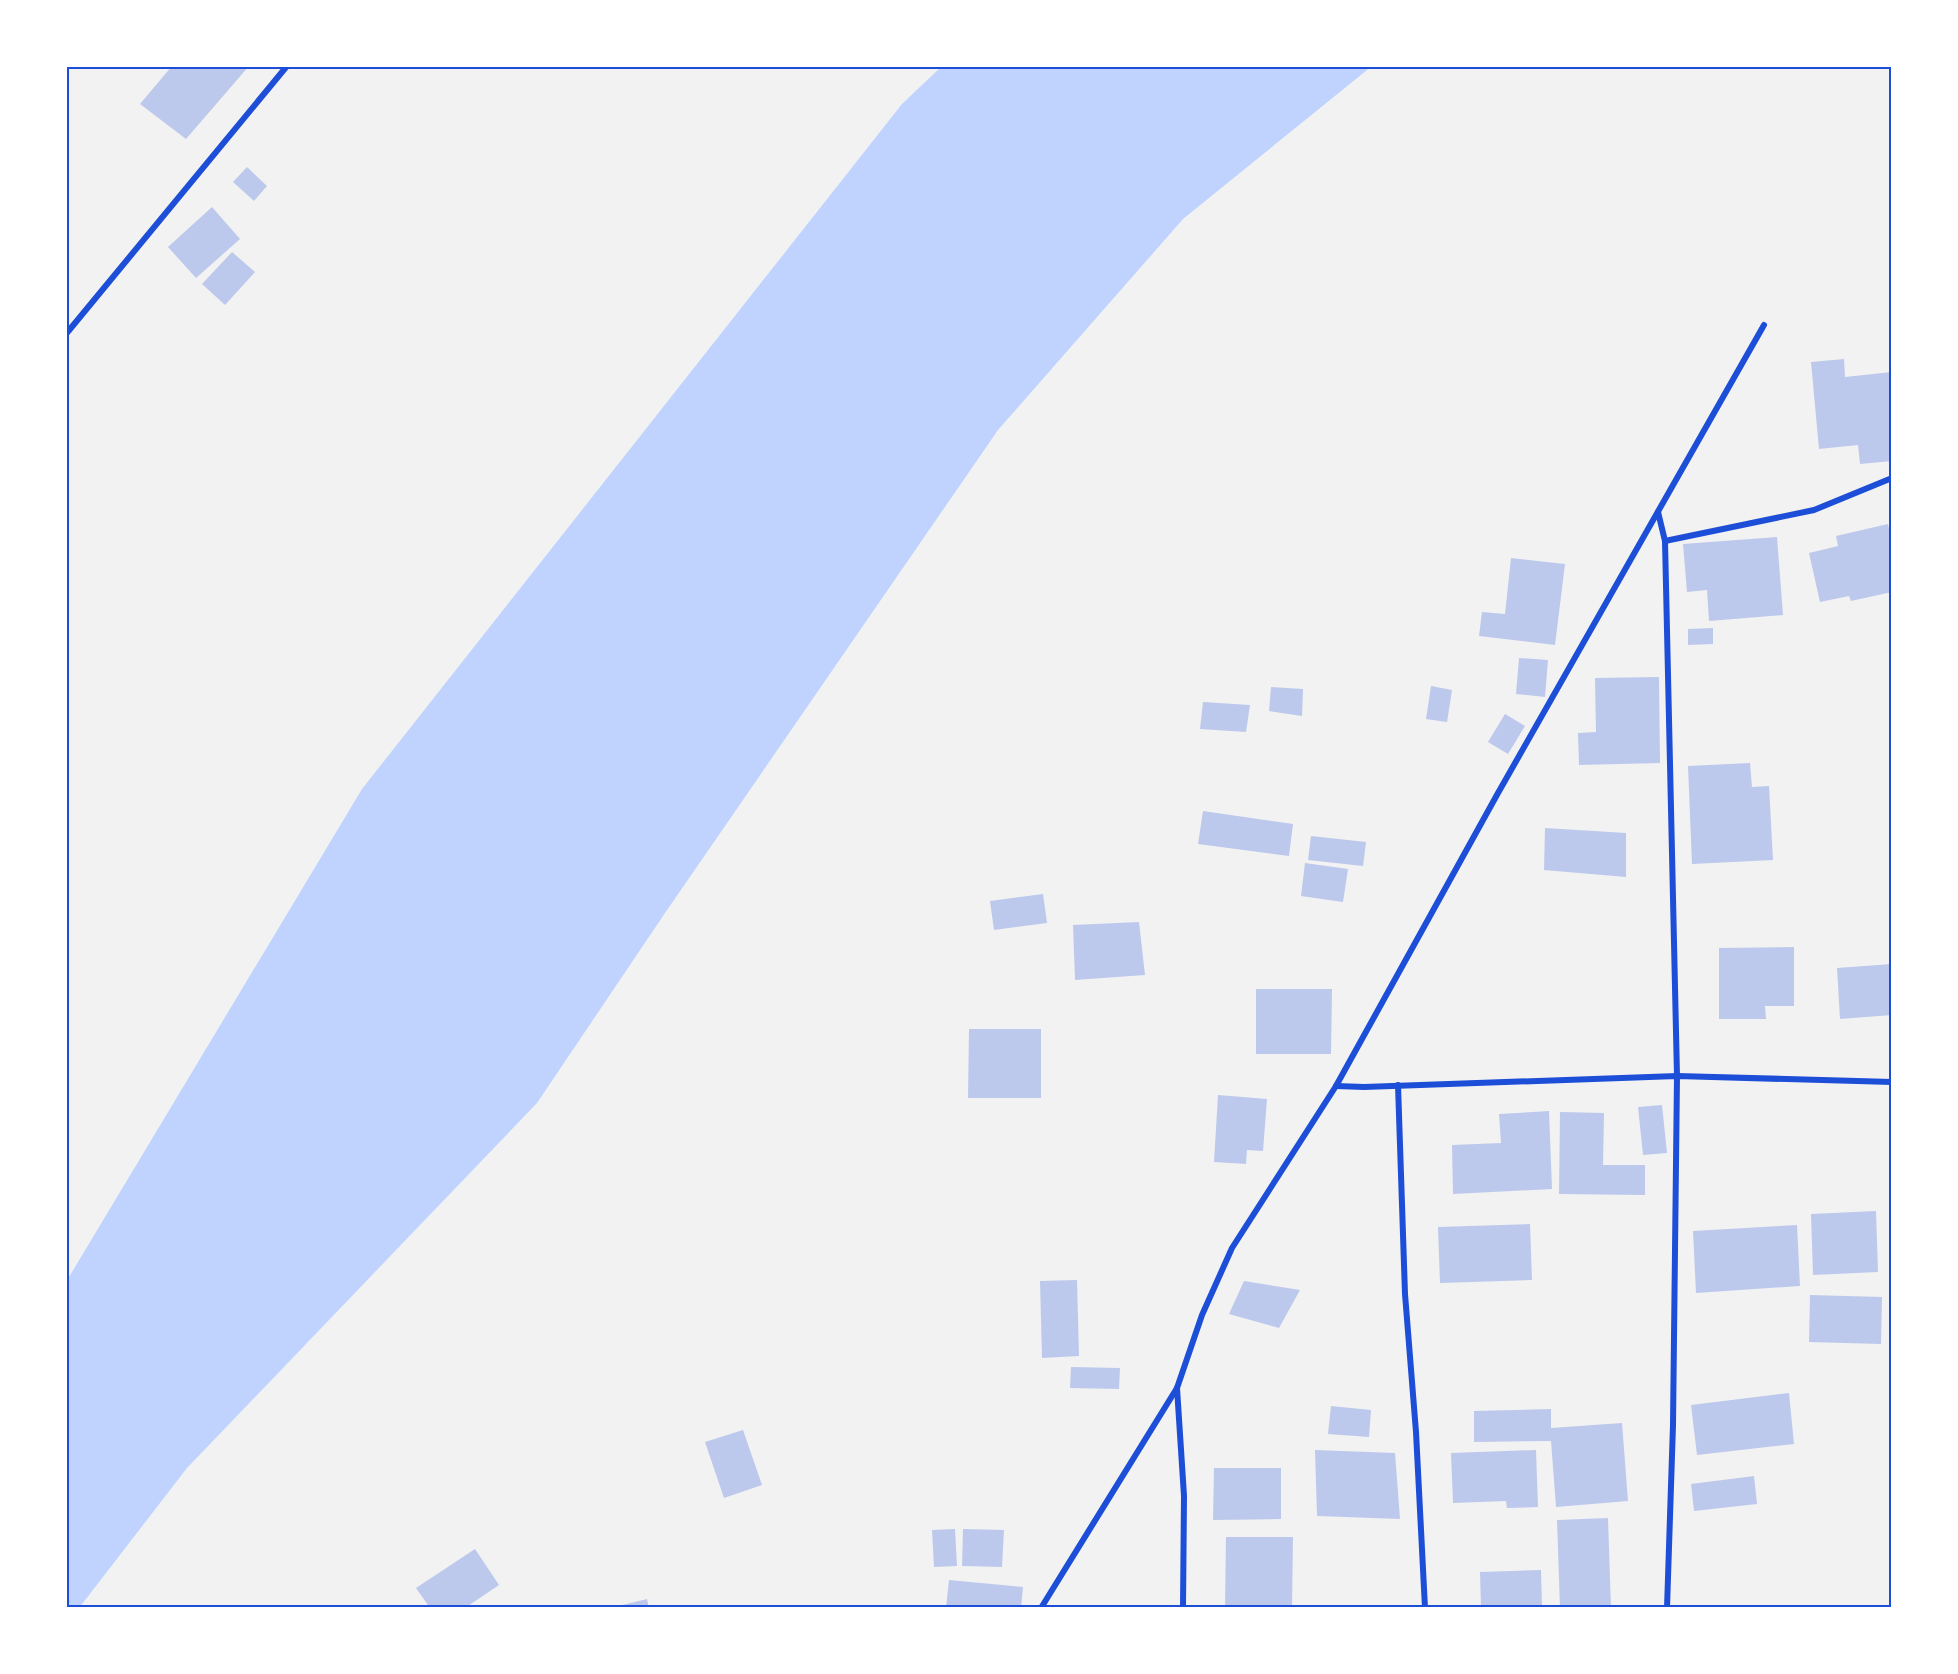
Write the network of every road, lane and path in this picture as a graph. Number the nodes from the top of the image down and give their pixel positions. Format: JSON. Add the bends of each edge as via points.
{"nodes":[{"id":1,"x":286,"y":66,"type":"edge"},
{"id":2,"x":1764,"y":325,"type":"dead end"},
{"id":3,"x":66,"y":334,"type":"edge"},
{"id":4,"x":1892,"y":478,"type":"edge"},
{"id":5,"x":1658,"y":511,"type":"junction"},
{"id":6,"x":1665,"y":541,"type":"junction"},
{"id":7,"x":1677,"y":1076,"type":"junction"},
{"id":8,"x":1892,"y":1082,"type":"edge"},
{"id":9,"x":1398,"y":1085,"type":"junction"},
{"id":10,"x":1336,"y":1086,"type":"junction"},
{"id":11,"x":1177,"y":1388,"type":"junction"},
{"id":12,"x":1041,"y":1608,"type":"edge"},
{"id":13,"x":1184,"y":1608,"type":"edge"},
{"id":14,"x":1425,"y":1608,"type":"edge"},
{"id":15,"x":1667,"y":1608,"type":"edge"}],
"edges":[{"from":1,"to":3,"type":"street"},
{"from":2,"to":5,"type":"street"},
{"from":4,"to":6,"type":"street","via":[[1814,510]]},
{"from":5,"to":6,"type":"street"},
{"from":5,"to":10,"type":"street"},
{"from":6,"to":7,"type":"street"},
{"from":7,"to":8,"type":"street"},
{"from":7,"to":9,"type":"street"},
{"from":7,"to":15,"type":"street"},
{"from":9,"to":10,"type":"street"},
{"from":9,"to":14,"type":"street","via":[[1405,1294]]},
{"from":10,"to":11,"type":"street","via":[[1232,1248],[1202,1315]]},
{"from":11,"to":12,"type":"street"},
{"from":11,"to":13,"type":"street","via":[[1184,1496]]}]}
